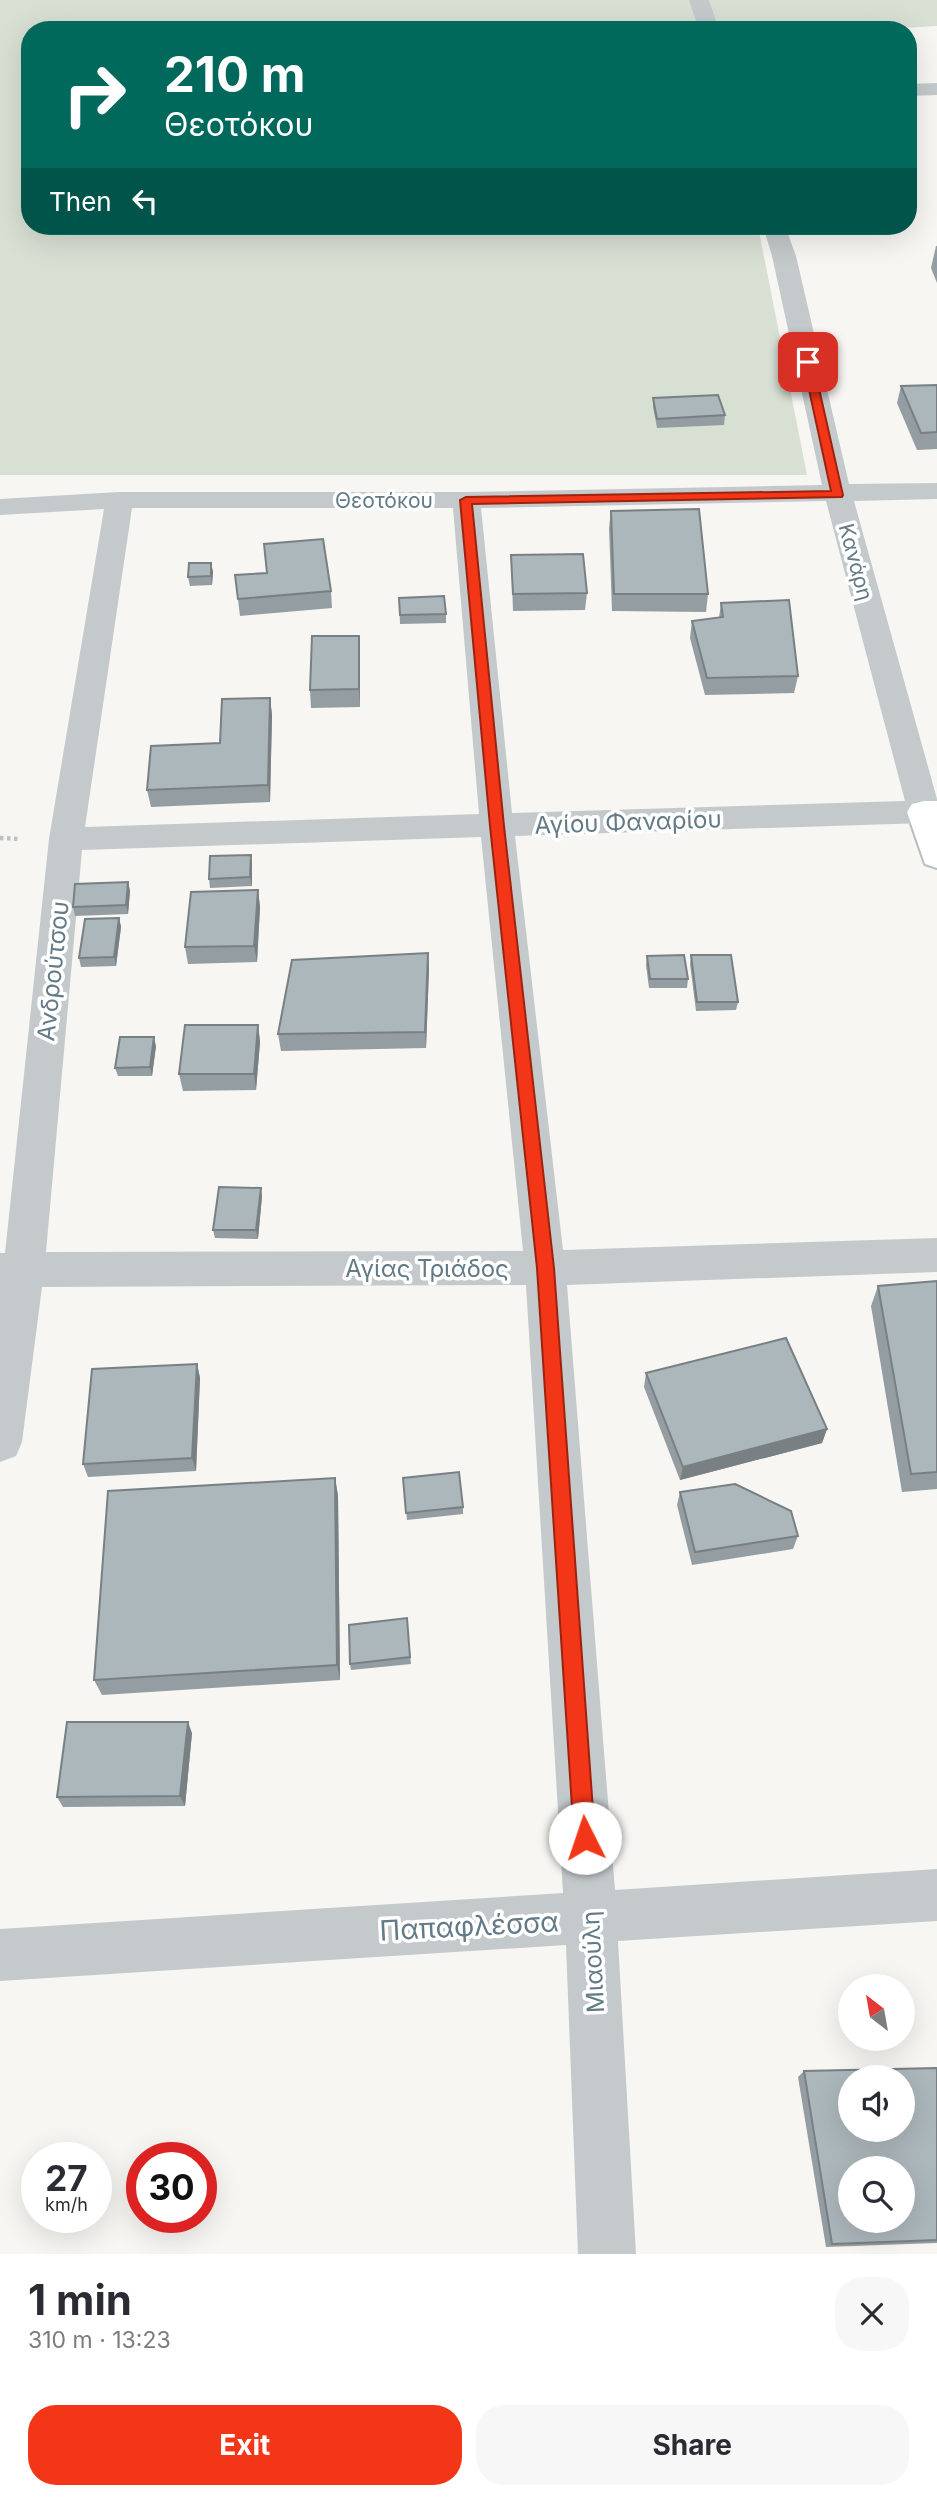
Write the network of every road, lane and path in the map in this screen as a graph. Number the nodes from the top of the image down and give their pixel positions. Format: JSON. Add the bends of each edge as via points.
{"nodes":[{"id":1,"x":699,"y":0,"type":"edge"},
{"id":2,"x":706,"y":21,"type":"edge"},
{"id":3,"x":937,"y":89,"type":"edge"},
{"id":4,"x":917,"y":90,"type":"edge"},
{"id":5,"x":777,"y":235,"type":"edge"},
{"id":6,"x":937,"y":491,"type":"edge"},
{"id":7,"x":838,"y":495,"type":"junction"},
{"id":8,"x":119,"y":500,"type":"junction"},
{"id":9,"x":466,"y":500,"type":"junction"},
{"id":10,"x":0,"y":507,"type":"edge"},
{"id":11,"x":931,"y":812,"type":"edge"},
{"id":12,"x":497,"y":826,"type":"junction"},
{"id":13,"x":66,"y":839,"type":"junction"},
{"id":14,"x":937,"y":856,"type":"edge"},
{"id":15,"x":937,"y":1255,"type":"edge"},
{"id":16,"x":545,"y":1268,"type":"junction"},
{"id":17,"x":12,"y":1269,"type":"edge"},
{"id":18,"x":0,"y":1443,"type":"edge"},
{"id":19,"x":937,"y":1895,"type":"edge"},
{"id":20,"x":590,"y":1919,"type":"junction"},
{"id":21,"x":0,"y":1955,"type":"edge"},
{"id":22,"x":607,"y":2254,"type":"edge"}],
"edges":[{"from":1,"to":2,"type":"street"},
{"from":3,"to":4,"type":"street"},
{"from":5,"to":7,"type":"street","name":"Κανάρη"},
{"from":6,"to":7,"type":"street","name":"Θεοτόκου"},
{"from":7,"to":9,"type":"street","name":"Θεοτόκου"},
{"from":7,"to":11,"type":"street","name":"Κανάρη"},
{"from":8,"to":9,"type":"street","name":"Θεοτόκου"},
{"from":8,"to":10,"type":"street","name":"Θεοτόκου"},
{"from":8,"to":13,"type":"street","name":"Ανδρούτσου"},
{"from":9,"to":12,"type":"street","name":"Μιαούλη"},
{"from":11,"to":12,"type":"street","name":"Αγίου Φαναρίου"},
{"from":11,"to":14,"type":"street","name":"Κανάρη"},
{"from":12,"to":13,"type":"street","name":"Αγίου Φαναρίου"},
{"from":12,"to":16,"type":"street","name":"Μιαούλη"},
{"from":13,"to":17,"type":"street","name":"Ανδρούτσου"},
{"from":15,"to":16,"type":"street","name":"Αγίας Τριάδος"},
{"from":16,"to":17,"type":"street","name":"Αγίας Τριάδος"},
{"from":16,"to":20,"type":"street","name":"Μιαούλη"},
{"from":17,"to":18,"type":"street","name":"Ανδρούτσου"},
{"from":19,"to":20,"type":"street","name":"Παπαφλέσσα"},
{"from":20,"to":21,"type":"street","name":"Παπαφλέσσα"},
{"from":20,"to":22,"type":"street","name":"Μιαούλη"}]}
